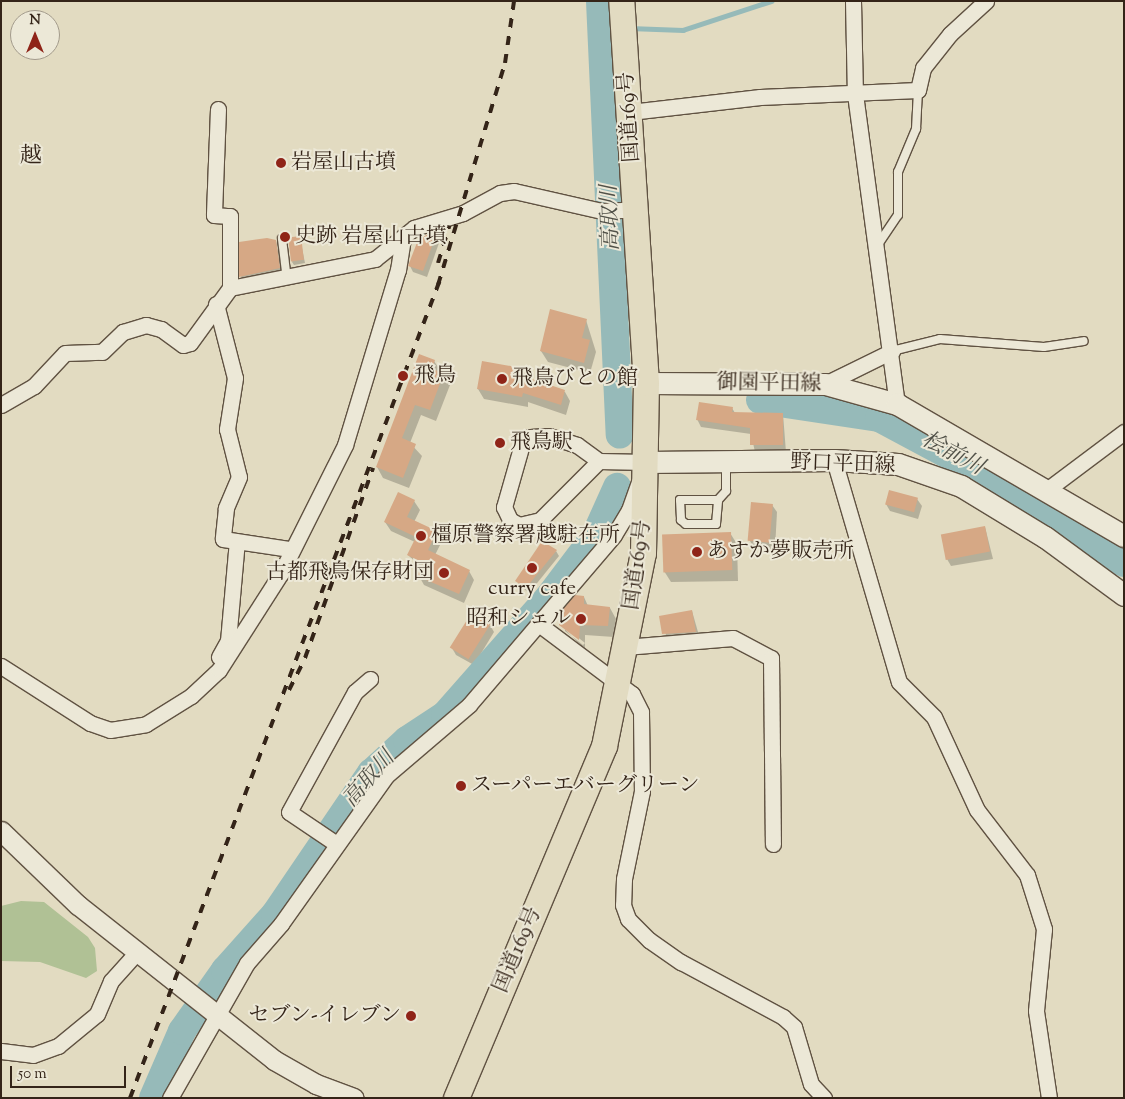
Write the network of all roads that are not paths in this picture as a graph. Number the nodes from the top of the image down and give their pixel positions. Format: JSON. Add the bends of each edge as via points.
{"nodes":[{"id":1,"x":852,"y":1,"type":"edge"},
{"id":2,"x":986,"y":1,"type":"edge"},
{"id":3,"x":623,"y":18,"type":"edge"},
{"id":4,"x":918,"y":90,"type":"junction"},
{"id":5,"x":856,"y":94,"type":"junction"},
{"id":6,"x":218,"y":109,"type":"dead end"},
{"id":7,"x":630,"y":112,"type":"junction"},
{"id":8,"x":636,"y":209,"type":"junction"},
{"id":9,"x":282,"y":238,"type":"dead end"},
{"id":10,"x":403,"y":240,"type":"junction"},
{"id":11,"x":877,"y":246,"type":"junction"},
{"id":12,"x":287,"y":277,"type":"junction"},
{"id":13,"x":230,"y":288,"type":"junction"},
{"id":14,"x":216,"y":304,"type":"junction"},
{"id":15,"x":1084,"y":342,"type":"dead end"},
{"id":16,"x":892,"y":351,"type":"junction"},
{"id":17,"x":646,"y":383,"type":"junction"},
{"id":18,"x":825,"y":384,"type":"junction"},
{"id":19,"x":897,"y":404,"type":"junction"},
{"id":20,"x":1,"y":405,"type":"edge"},
{"id":21,"x":1124,"y":432,"type":"edge"},
{"id":22,"x":834,"y":460,"type":"junction"},
{"id":23,"x":599,"y":462,"type":"junction"},
{"id":24,"x":646,"y":462,"type":"junction"},
{"id":25,"x":726,"y":464,"type":"junction"},
{"id":26,"x":1048,"y":489,"type":"junction"},
{"id":27,"x":718,"y":500,"type":"junction"},
{"id":28,"x":1124,"y":536,"type":"edge"},
{"id":29,"x":236,"y":541,"type":"junction"},
{"id":30,"x":290,"y":549,"type":"junction"},
{"id":31,"x":1124,"y":595,"type":"edge"},
{"id":32,"x":540,"y":625,"type":"junction"},
{"id":33,"x":625,"y":647,"type":"junction"},
{"id":34,"x":1,"y":666,"type":"edge"},
{"id":35,"x":219,"y":670,"type":"junction"},
{"id":36,"x":370,"y":679,"type":"dead end"},
{"id":37,"x":617,"y":683,"type":"junction"},
{"id":38,"x":1,"y":831,"type":"edge"},
{"id":39,"x":328,"y":838,"type":"junction"},
{"id":40,"x":772,"y":844,"type":"dead end"},
{"id":41,"x":136,"y":952,"type":"junction"},
{"id":42,"x":213,"y":1012,"type":"junction"},
{"id":43,"x":1,"y":1051,"type":"edge"},
{"id":44,"x":170,"y":1098,"type":"edge"},
{"id":45,"x":354,"y":1098,"type":"edge"},
{"id":46,"x":456,"y":1098,"type":"edge"},
{"id":47,"x":824,"y":1098,"type":"edge"},
{"id":48,"x":1049,"y":1098,"type":"edge"}],
"edges":[{"from":1,"to":5,"type":"street"},
{"from":2,"to":4,"type":"street","via":[[950,34],[928,62]]},
{"from":3,"to":7,"type":"highway","name":"国道169号"},
{"from":4,"to":5,"type":"street"},
{"from":4,"to":11,"type":"lane","via":[[916,129],[898,172],[898,215]]},
{"from":5,"to":7,"type":"street","via":[[760,97]]},
{"from":5,"to":11,"type":"street"},
{"from":6,"to":13,"type":"street","via":[[214,215],[230,216]]},
{"from":7,"to":8,"type":"highway","name":"国道169号"},
{"from":8,"to":10,"type":"street","via":[[602,211],[507,191],[463,214],[414,228]]},
{"from":8,"to":17,"type":"highway","name":"国道169号"},
{"from":9,"to":12,"type":"lane"},
{"from":10,"to":12,"type":"street","via":[[367,262]]},
{"from":10,"to":30,"type":"street","via":[[398,270],[345,445]]},
{"from":11,"to":16,"type":"street"},
{"from":12,"to":13,"type":"street"},
{"from":13,"to":14,"type":"street"},
{"from":14,"to":20,"type":"street","via":[[190,342],[177,344],[154,325],[123,332],[102,352],[65,353],[34,386]]},
{"from":14,"to":29,"type":"street","via":[[235,378],[227,429],[239,477],[226,508],[223,539]]},
{"from":15,"to":16,"type":"lane","via":[[1044,347],[940,339]]},
{"from":16,"to":18,"type":"street"},
{"from":16,"to":19,"type":"street"},
{"from":17,"to":18,"type":"main road","name":"御園平田線"},
{"from":17,"to":24,"type":"highway","name":"国道169号"},
{"from":18,"to":19,"type":"main road","name":"御園平田線"},
{"from":19,"to":26,"type":"main road","name":"御園平田線"},
{"from":21,"to":26,"type":"street"},
{"from":22,"to":25,"type":"main road","name":"野口平田線"},
{"from":22,"to":31,"type":"main road","name":"野口平田線","via":[[898,464],[961,486],[1045,536]]},
{"from":22,"to":48,"type":"street","via":[[899,682],[934,717],[977,810],[1027,875],[1044,929],[1036,1011]]},
{"from":23,"to":23,"type":"street","via":[[540,520],[519,525],[505,515],[504,498],[522,444],[530,437],[549,436],[577,446]]},
{"from":23,"to":24,"type":"street"},
{"from":24,"to":25,"type":"main road","name":"野口平田線"},
{"from":24,"to":32,"type":"street","via":[[637,494],[614,535]]},
{"from":24,"to":33,"type":"highway","name":"国道169号","via":[[643,553]]},
{"from":25,"to":27,"type":"lane","via":[[726,491]]},
{"from":26,"to":28,"type":"main road","name":"御園平田線"},
{"from":27,"to":27,"type":"lane","via":[[716,524],[686,524],[681,520],[680,500]]},
{"from":29,"to":30,"type":"street"},
{"from":29,"to":35,"type":"street","via":[[228,640],[215,662]]},
{"from":30,"to":35,"type":"street","via":[[281,573]]},
{"from":32,"to":37,"type":"street"},
{"from":32,"to":39,"type":"street","via":[[470,705],[386,776]]},
{"from":33,"to":37,"type":"highway","name":"国道169号"},
{"from":33,"to":40,"type":"street","via":[[733,638],[771,658]]},
{"from":34,"to":35,"type":"street","via":[[90,723],[110,730],[146,724],[191,696]]},
{"from":36,"to":39,"type":"street","via":[[355,692],[289,812]]},
{"from":37,"to":46,"type":"highway","name":"国道169号","via":[[604,746]]},
{"from":37,"to":47,"type":"street","via":[[638,702],[644,726],[642,791],[624,879],[622,905],[628,920],[649,940],[681,962],[788,1022],[801,1044],[812,1084]]},
{"from":38,"to":41,"type":"street","via":[[78,905]]},
{"from":39,"to":42,"type":"street","via":[[281,924],[247,963]]},
{"from":41,"to":42,"type":"street"},
{"from":41,"to":43,"type":"street","via":[[111,981],[97,1014],[58,1046],[33,1056]]},
{"from":42,"to":44,"type":"street"},
{"from":42,"to":45,"type":"street","via":[[296,1074]]}]}
